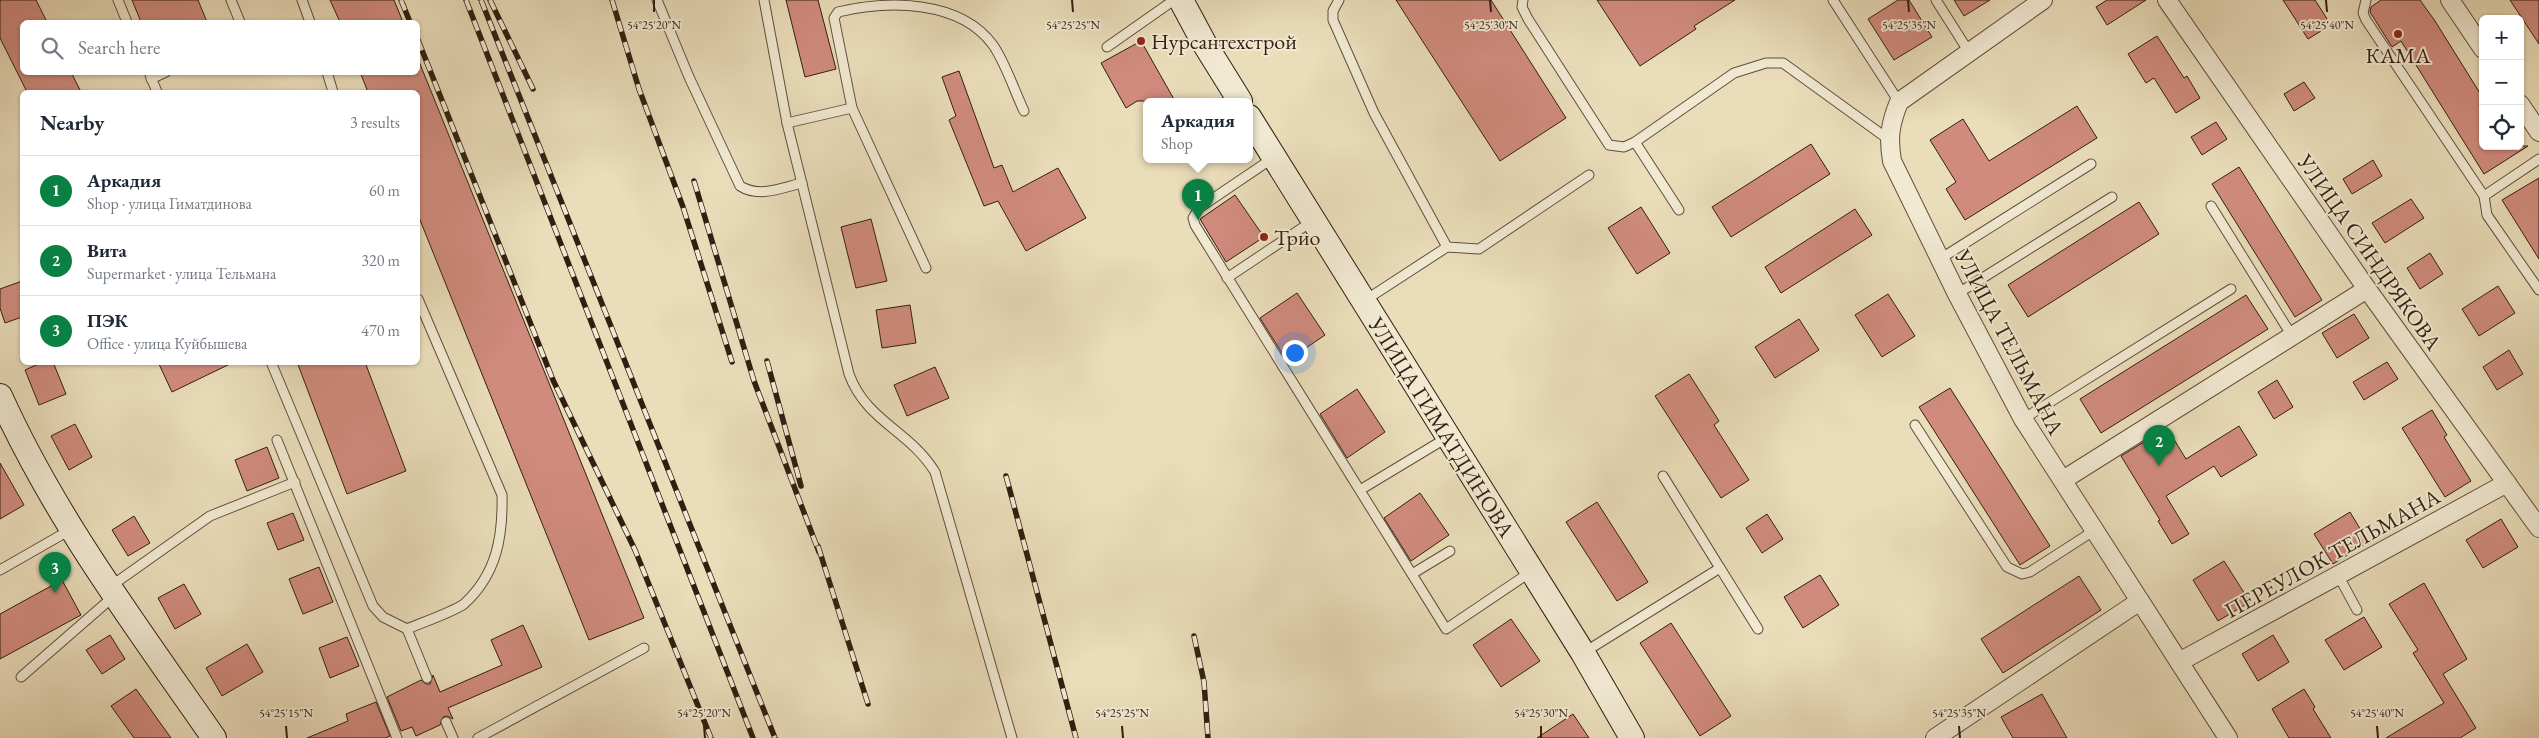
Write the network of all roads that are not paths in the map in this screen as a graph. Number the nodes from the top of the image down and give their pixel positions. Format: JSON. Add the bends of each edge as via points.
{"nodes":[{"id":1,"x":118,"y":0,"type":"edge"},
{"id":2,"x":231,"y":0,"type":"edge"},
{"id":3,"x":302,"y":0,"type":"edge"},
{"id":4,"x":657,"y":0,"type":"edge"},
{"id":5,"x":764,"y":0,"type":"edge"},
{"id":6,"x":1174,"y":0,"type":"edge"},
{"id":7,"x":1340,"y":0,"type":"edge"},
{"id":8,"x":1523,"y":0,"type":"edge"},
{"id":9,"x":1833,"y":0,"type":"edge"},
{"id":10,"x":1936,"y":0,"type":"edge"},
{"id":11,"x":2043,"y":0,"type":"edge"},
{"id":12,"x":2168,"y":0,"type":"edge"},
{"id":13,"x":2366,"y":0,"type":"edge"},
{"id":14,"x":2450,"y":0,"type":"edge"},
{"id":15,"x":1167,"y":3,"type":"edge"},
{"id":16,"x":127,"y":20,"type":"edge"},
{"id":17,"x":239,"y":20,"type":"edge"},
{"id":18,"x":309,"y":20,"type":"edge"},
{"id":19,"x":2479,"y":42,"type":"edge"},
{"id":20,"x":1106,"y":47,"type":"dead end"},
{"id":21,"x":1969,"y":52,"type":"junction"},
{"id":22,"x":328,"y":75,"type":"edge"},
{"id":23,"x":150,"y":76,"type":"edge"},
{"id":24,"x":156,"y":90,"type":"edge"},
{"id":25,"x":332,"y":90,"type":"edge"},
{"id":26,"x":1238,"y":98,"type":"edge"},
{"id":27,"x":1899,"y":102,"type":"junction"},
{"id":28,"x":2521,"y":105,"type":"edge"},
{"id":29,"x":852,"y":108,"type":"junction"},
{"id":30,"x":1024,"y":111,"type":"dead end"},
{"id":31,"x":787,"y":123,"type":"junction"},
{"id":32,"x":1253,"y":123,"type":"edge"},
{"id":33,"x":2539,"y":132,"type":"edge"},
{"id":34,"x":1888,"y":139,"type":"junction"},
{"id":35,"x":1635,"y":142,"type":"junction"},
{"id":36,"x":1274,"y":157,"type":"junction"},
{"id":37,"x":2539,"y":159,"type":"edge"},
{"id":38,"x":2091,"y":164,"type":"dead end"},
{"id":39,"x":1589,"y":175,"type":"dead end"},
{"id":40,"x":802,"y":183,"type":"junction"},
{"id":41,"x":2112,"y":196,"type":"dead end"},
{"id":42,"x":2484,"y":196,"type":"junction"},
{"id":43,"x":2210,"y":206,"type":"dead end"},
{"id":44,"x":1678,"y":210,"type":"dead end"},
{"id":45,"x":1314,"y":220,"type":"junction"},
{"id":46,"x":1447,"y":247,"type":"junction"},
{"id":47,"x":1940,"y":259,"type":"junction"},
{"id":48,"x":926,"y":268,"type":"dead end"},
{"id":49,"x":1228,"y":278,"type":"junction"},
{"id":50,"x":2231,"y":289,"type":"dead end"},
{"id":51,"x":2367,"y":289,"type":"junction"},
{"id":52,"x":2539,"y":290,"type":"edge"},
{"id":53,"x":1956,"y":294,"type":"junction"},
{"id":54,"x":1364,"y":301,"type":"junction"},
{"id":55,"x":420,"y":304,"type":"edge"},
{"id":56,"x":2292,"y":336,"type":"junction"},
{"id":57,"x":272,"y":365,"type":"edge"},
{"id":58,"x":0,"y":396,"type":"edge"},
{"id":59,"x":2023,"y":419,"type":"junction"},
{"id":60,"x":1914,"y":425,"type":"dead end"},
{"id":61,"x":1448,"y":437,"type":"junction"},
{"id":62,"x":278,"y":440,"type":"dead end"},
{"id":63,"x":1663,"y":476,"type":"dead end"},
{"id":64,"x":2062,"y":480,"type":"junction"},
{"id":65,"x":295,"y":482,"type":"junction"},
{"id":66,"x":2506,"y":483,"type":"junction"},
{"id":67,"x":1360,"y":490,"type":"junction"},
{"id":68,"x":2539,"y":528,"type":"edge"},
{"id":69,"x":71,"y":530,"type":"junction"},
{"id":70,"x":2095,"y":530,"type":"junction"},
{"id":71,"x":1450,"y":551,"type":"dead end"},
{"id":72,"x":1720,"y":568,"type":"junction"},
{"id":73,"x":0,"y":570,"type":"edge"},
{"id":74,"x":1532,"y":571,"type":"junction"},
{"id":75,"x":1412,"y":574,"type":"junction"},
{"id":76,"x":2338,"y":575,"type":"junction"},
{"id":77,"x":112,"y":591,"type":"junction"},
{"id":78,"x":2140,"y":601,"type":"junction"},
{"id":79,"x":2357,"y":610,"type":"dead end"},
{"id":80,"x":407,"y":629,"type":"junction"},
{"id":81,"x":1758,"y":629,"type":"dead end"},
{"id":82,"x":644,"y":648,"type":"dead end"},
{"id":83,"x":1583,"y":653,"type":"junction"},
{"id":84,"x":2179,"y":662,"type":"junction"},
{"id":85,"x":21,"y":677,"type":"dead end"},
{"id":86,"x":428,"y":678,"type":"dead end"},
{"id":87,"x":446,"y":722,"type":"dead end"},
{"id":88,"x":214,"y":738,"type":"edge"},
{"id":89,"x":397,"y":738,"type":"edge"},
{"id":90,"x":453,"y":738,"type":"edge"},
{"id":91,"x":478,"y":738,"type":"edge"},
{"id":92,"x":1012,"y":738,"type":"edge"},
{"id":93,"x":1632,"y":738,"type":"edge"},
{"id":94,"x":1935,"y":738,"type":"edge"},
{"id":95,"x":2228,"y":738,"type":"edge"}],
"edges":[{"from":1,"to":16,"type":"lane"},
{"from":2,"to":17,"type":"lane"},
{"from":3,"to":18,"type":"lane"},
{"from":4,"to":40,"type":"lane","via":[[740,186],[749,192],[761,193]]},
{"from":5,"to":31,"type":"lane"},
{"from":6,"to":15,"type":"lane"},
{"from":7,"to":46,"type":"lane","via":[[1332,20],[1374,113]]},
{"from":8,"to":35,"type":"lane","via":[[1522,7],[1528,19],[1609,145],[1624,147]]},
{"from":9,"to":27,"type":"lane"},
{"from":10,"to":21,"type":"lane"},
{"from":11,"to":21,"type":"street"},
{"from":12,"to":51,"type":"street","name":"УЛИЦА СИНДРЯКОВА"},
{"from":13,"to":42,"type":"lane","via":[[2362,13],[2366,20]]},
{"from":14,"to":19,"type":"street"},
{"from":15,"to":20,"type":"lane"},
{"from":15,"to":26,"type":"main road","via":[[1204,43]]},
{"from":21,"to":27,"type":"street"},
{"from":22,"to":25,"type":"lane"},
{"from":23,"to":24,"type":"lane"},
{"from":27,"to":34,"type":"street","name":"УЛИЦА ТЕЛЬМАНА"},
{"from":28,"to":33,"type":"street"},
{"from":29,"to":30,"type":"lane","via":[[834,29],[834,18],[838,12],[884,4],[928,3],[958,14],[976,26],[993,45]]},
{"from":29,"to":31,"type":"lane"},
{"from":29,"to":48,"type":"lane"},
{"from":31,"to":40,"type":"lane"},
{"from":32,"to":36,"type":"main road","name":"УЛИЦА ГИМАТДИНОВА"},
{"from":34,"to":35,"type":"lane","via":[[1783,63],[1766,63],[1734,73]]},
{"from":34,"to":47,"type":"street","name":"УЛИЦА ТЕЛЬМАНА","via":[[1892,161]]},
{"from":35,"to":44,"type":"lane"},
{"from":36,"to":45,"type":"main road","name":"УЛИЦА ГИМАТДИНОВА"},
{"from":36,"to":49,"type":"lane","via":[[1199,208],[1195,214],[1195,225]]},
{"from":37,"to":42,"type":"lane"},
{"from":38,"to":47,"type":"lane"},
{"from":39,"to":46,"type":"lane","via":[[1479,249]]},
{"from":40,"to":92,"type":"lane","via":[[854,388],[875,414],[914,445],[935,472]]},
{"from":41,"to":53,"type":"lane"},
{"from":42,"to":52,"type":"lane","via":[[2488,215]]},
{"from":43,"to":56,"type":"lane"},
{"from":45,"to":49,"type":"lane"},
{"from":45,"to":54,"type":"main road","name":"УЛИЦА ГИМАТДИНОВА"},
{"from":46,"to":54,"type":"lane"},
{"from":47,"to":53,"type":"street","name":"УЛИЦА ТЕЛЬМАНА"},
{"from":49,"to":67,"type":"lane"},
{"from":50,"to":59,"type":"lane"},
{"from":51,"to":56,"type":"street"},
{"from":51,"to":66,"type":"street","name":"УЛИЦА СИНДРЯКОВА"},
{"from":53,"to":59,"type":"street","name":"УЛИЦА ТЕЛЬМАНА"},
{"from":54,"to":61,"type":"main road","name":"УЛИЦА ГИМАТДИНОВА"},
{"from":55,"to":80,"type":"lane","via":[[502,495],[503,525],[496,555],[484,580],[463,605]]},
{"from":56,"to":64,"type":"street"},
{"from":57,"to":80,"type":"lane","via":[[373,606],[383,617]]},
{"from":58,"to":69,"type":"main road","via":[[22,446]]},
{"from":59,"to":64,"type":"street","name":"УЛИЦА ТЕЛЬМАНА"},
{"from":60,"to":70,"type":"lane","via":[[2007,567],[2014,572],[2030,572]]},
{"from":61,"to":67,"type":"lane"},
{"from":61,"to":74,"type":"main road","name":"УЛИЦА ГИМАТДИНОВА"},
{"from":62,"to":65,"type":"lane"},
{"from":63,"to":72,"type":"lane"},
{"from":64,"to":70,"type":"street","name":"УЛИЦА ТЕЛЬМАНА"},
{"from":65,"to":77,"type":"lane","via":[[205,519]]},
{"from":65,"to":89,"type":"lane"},
{"from":66,"to":68,"type":"street","name":"УЛИЦА СИНДРЯКОВА"},
{"from":66,"to":76,"type":"street","name":"ПЕРЕУЛОК ТЕЛЬМАНА"},
{"from":67,"to":75,"type":"lane"},
{"from":69,"to":73,"type":"lane"},
{"from":69,"to":77,"type":"main road"},
{"from":70,"to":78,"type":"street","name":"УЛИЦА ТЕЛЬМАНА"},
{"from":71,"to":75,"type":"lane"},
{"from":72,"to":81,"type":"lane"},
{"from":72,"to":83,"type":"lane"},
{"from":74,"to":75,"type":"lane","via":[[1446,629]]},
{"from":74,"to":83,"type":"main road","name":"УЛИЦА ГИМАТДИНОВА"},
{"from":76,"to":79,"type":"lane"},
{"from":76,"to":84,"type":"street","name":"ПЕРЕУЛОК ТЕЛЬМАНА"},
{"from":77,"to":85,"type":"lane"},
{"from":77,"to":88,"type":"main road"},
{"from":78,"to":84,"type":"street","name":"УЛИЦА ТЕЛЬМАНА"},
{"from":78,"to":94,"type":"street"},
{"from":80,"to":86,"type":"lane"},
{"from":82,"to":91,"type":"lane"},
{"from":83,"to":93,"type":"main road","name":"УЛИЦА ГИМАТДИНОВА"},
{"from":84,"to":95,"type":"street","name":"УЛИЦА ТЕЛЬМАНА"},
{"from":87,"to":90,"type":"lane"}]}
